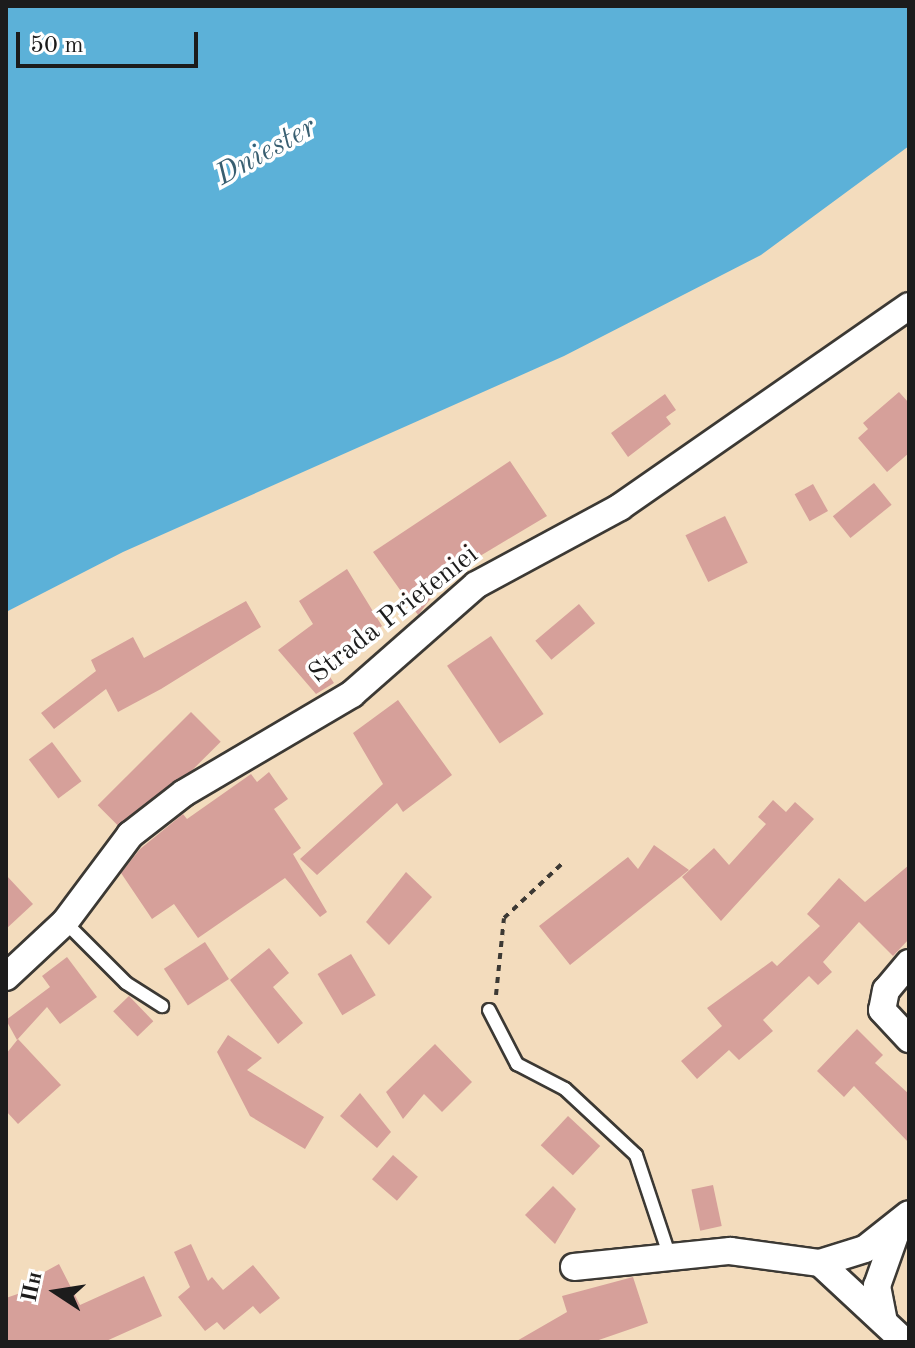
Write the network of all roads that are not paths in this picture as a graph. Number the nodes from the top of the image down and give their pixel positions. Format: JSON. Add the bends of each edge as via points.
{"nodes":[{"id":1,"x":909,"y":306,"type":"edge"},
{"id":2,"x":65,"y":922,"type":"junction"},
{"id":3,"x":909,"y":963,"type":"edge"},
{"id":4,"x":6,"y":977,"type":"edge"},
{"id":5,"x":162,"y":1006,"type":"dead end"},
{"id":6,"x":489,"y":1010,"type":"road end"},
{"id":7,"x":909,"y":1039,"type":"edge"},
{"id":8,"x":904,"y":1219,"type":"edge"},
{"id":9,"x":669,"y":1254,"type":"junction"},
{"id":10,"x":820,"y":1263,"type":"junction"},
{"id":11,"x":574,"y":1267,"type":"dead end"},
{"id":12,"x":884,"y":1322,"type":"junction"},
{"id":13,"x":905,"y":1342,"type":"edge"}],
"edges":[{"from":1,"to":2,"type":"street","name":"Strada Prieteniei","via":[[620,507],[476,585],[352,694],[184,793],[130,835]]},
{"from":2,"to":4,"type":"street","name":"Strada Prieteniei"},
{"from":2,"to":5,"type":"lane","via":[[126,983]]},
{"from":3,"to":7,"type":"street","via":[[886,990],[882,1010]]},
{"from":6,"to":9,"type":"lane","via":[[517,1064],[565,1089],[636,1155]]},
{"from":8,"to":10,"type":"street","via":[[865,1249]]},
{"from":8,"to":12,"type":"street","via":[[877,1286]]},
{"from":9,"to":10,"type":"street","via":[[730,1251]]},
{"from":9,"to":11,"type":"street"},
{"from":10,"to":12,"type":"street"},
{"from":12,"to":13,"type":"street"}]}
